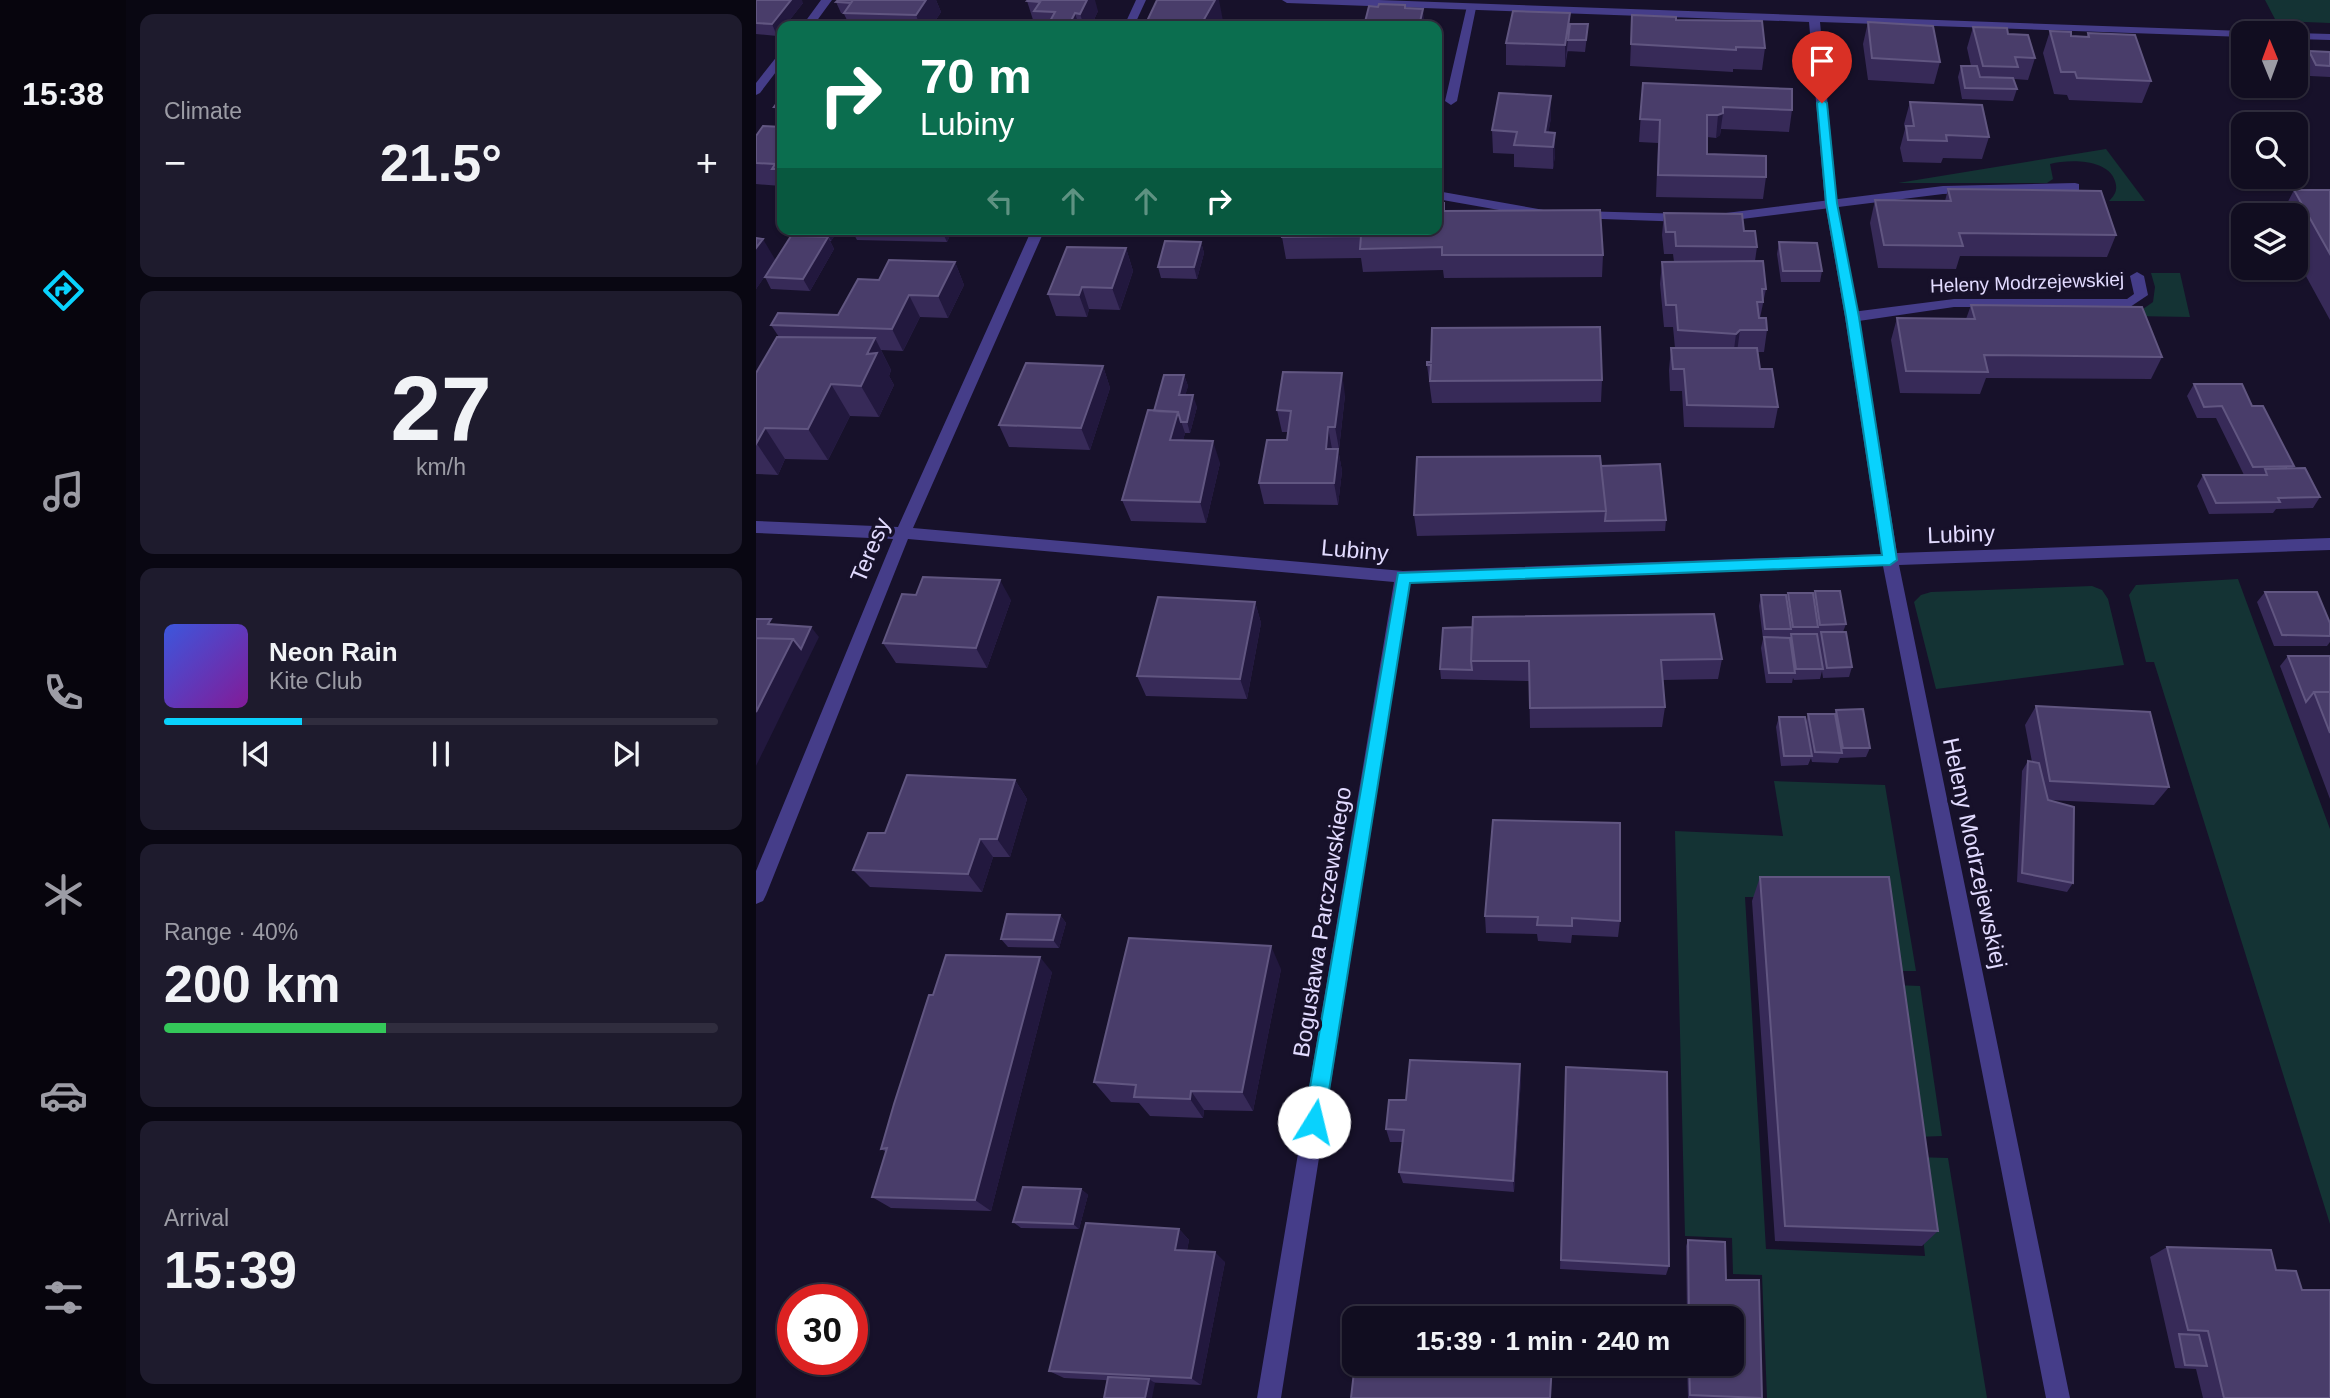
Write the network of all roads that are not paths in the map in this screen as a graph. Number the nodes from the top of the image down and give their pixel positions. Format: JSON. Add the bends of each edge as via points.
{"nodes":[{"id":1,"x":827,"y":0,"type":"edge"},
{"id":2,"x":1141,"y":0,"type":"edge"},
{"id":3,"x":1287,"y":0,"type":"edge"},
{"id":4,"x":1451,"y":3,"type":"edge"},
{"id":5,"x":1471,"y":8,"type":"junction"},
{"id":6,"x":1814,"y":19,"type":"junction"},
{"id":7,"x":811,"y":21,"type":"edge"},
{"id":8,"x":1131,"y":21,"type":"edge"},
{"id":9,"x":2231,"y":34,"type":"edge"},
{"id":10,"x":2308,"y":36,"type":"edge"},
{"id":11,"x":2330,"y":37,"type":"edge"},
{"id":12,"x":777,"y":64,"type":"edge"},
{"id":13,"x":756,"y":91,"type":"edge"},
{"id":14,"x":1451,"y":101,"type":"dead end"},
{"id":15,"x":2076,"y":187,"type":"dead end"},
{"id":16,"x":1442,"y":196,"type":"edge"},
{"id":17,"x":1831,"y":203,"type":"junction"},
{"id":18,"x":1036,"y":235,"type":"edge"},
{"id":19,"x":2137,"y":276,"type":"dead end"},
{"id":20,"x":1852,"y":317,"type":"junction"},
{"id":21,"x":756,"y":527,"type":"edge"},
{"id":22,"x":903,"y":533,"type":"junction"},
{"id":23,"x":2330,"y":544,"type":"edge"},
{"id":24,"x":1890,"y":560,"type":"junction"},
{"id":25,"x":1403,"y":577,"type":"junction"},
{"id":26,"x":756,"y":895,"type":"edge"},
{"id":27,"x":1269,"y":1398,"type":"edge"},
{"id":28,"x":2058,"y":1398,"type":"edge"}],
"edges":[{"from":1,"to":7,"type":"street"},
{"from":2,"to":8,"type":"street"},
{"from":3,"to":4,"type":"street"},
{"from":4,"to":5,"type":"street"},
{"from":5,"to":6,"type":"street"},
{"from":5,"to":14,"type":"street"},
{"from":6,"to":9,"type":"street"},
{"from":6,"to":17,"type":"street","name":"Heleny Modrzejewskiej"},
{"from":10,"to":11,"type":"street"},
{"from":12,"to":13,"type":"street"},
{"from":15,"to":17,"type":"street","via":[[1943,190]]},
{"from":16,"to":17,"type":"street","via":[[1559,214],[1712,219]]},
{"from":17,"to":20,"type":"street","name":"Heleny Modrzejewskiej"},
{"from":18,"to":22,"type":"street","name":"Teresy"},
{"from":19,"to":20,"type":"street","name":"Heleny Modrzejewskiej","via":[[2141,295],[2130,303],[1954,303]]},
{"from":20,"to":24,"type":"street","name":"Heleny Modrzejewskiej"},
{"from":21,"to":22,"type":"street","name":"Lubiny"},
{"from":22,"to":25,"type":"street","name":"Lubiny"},
{"from":22,"to":26,"type":"street","name":"Teresy"},
{"from":23,"to":24,"type":"street","name":"Lubiny"},
{"from":24,"to":25,"type":"street","name":"Lubiny"},
{"from":24,"to":28,"type":"street","name":"Heleny Modrzejewskiej"},
{"from":25,"to":27,"type":"street","name":"Bogusława Parczewskiego"}]}
